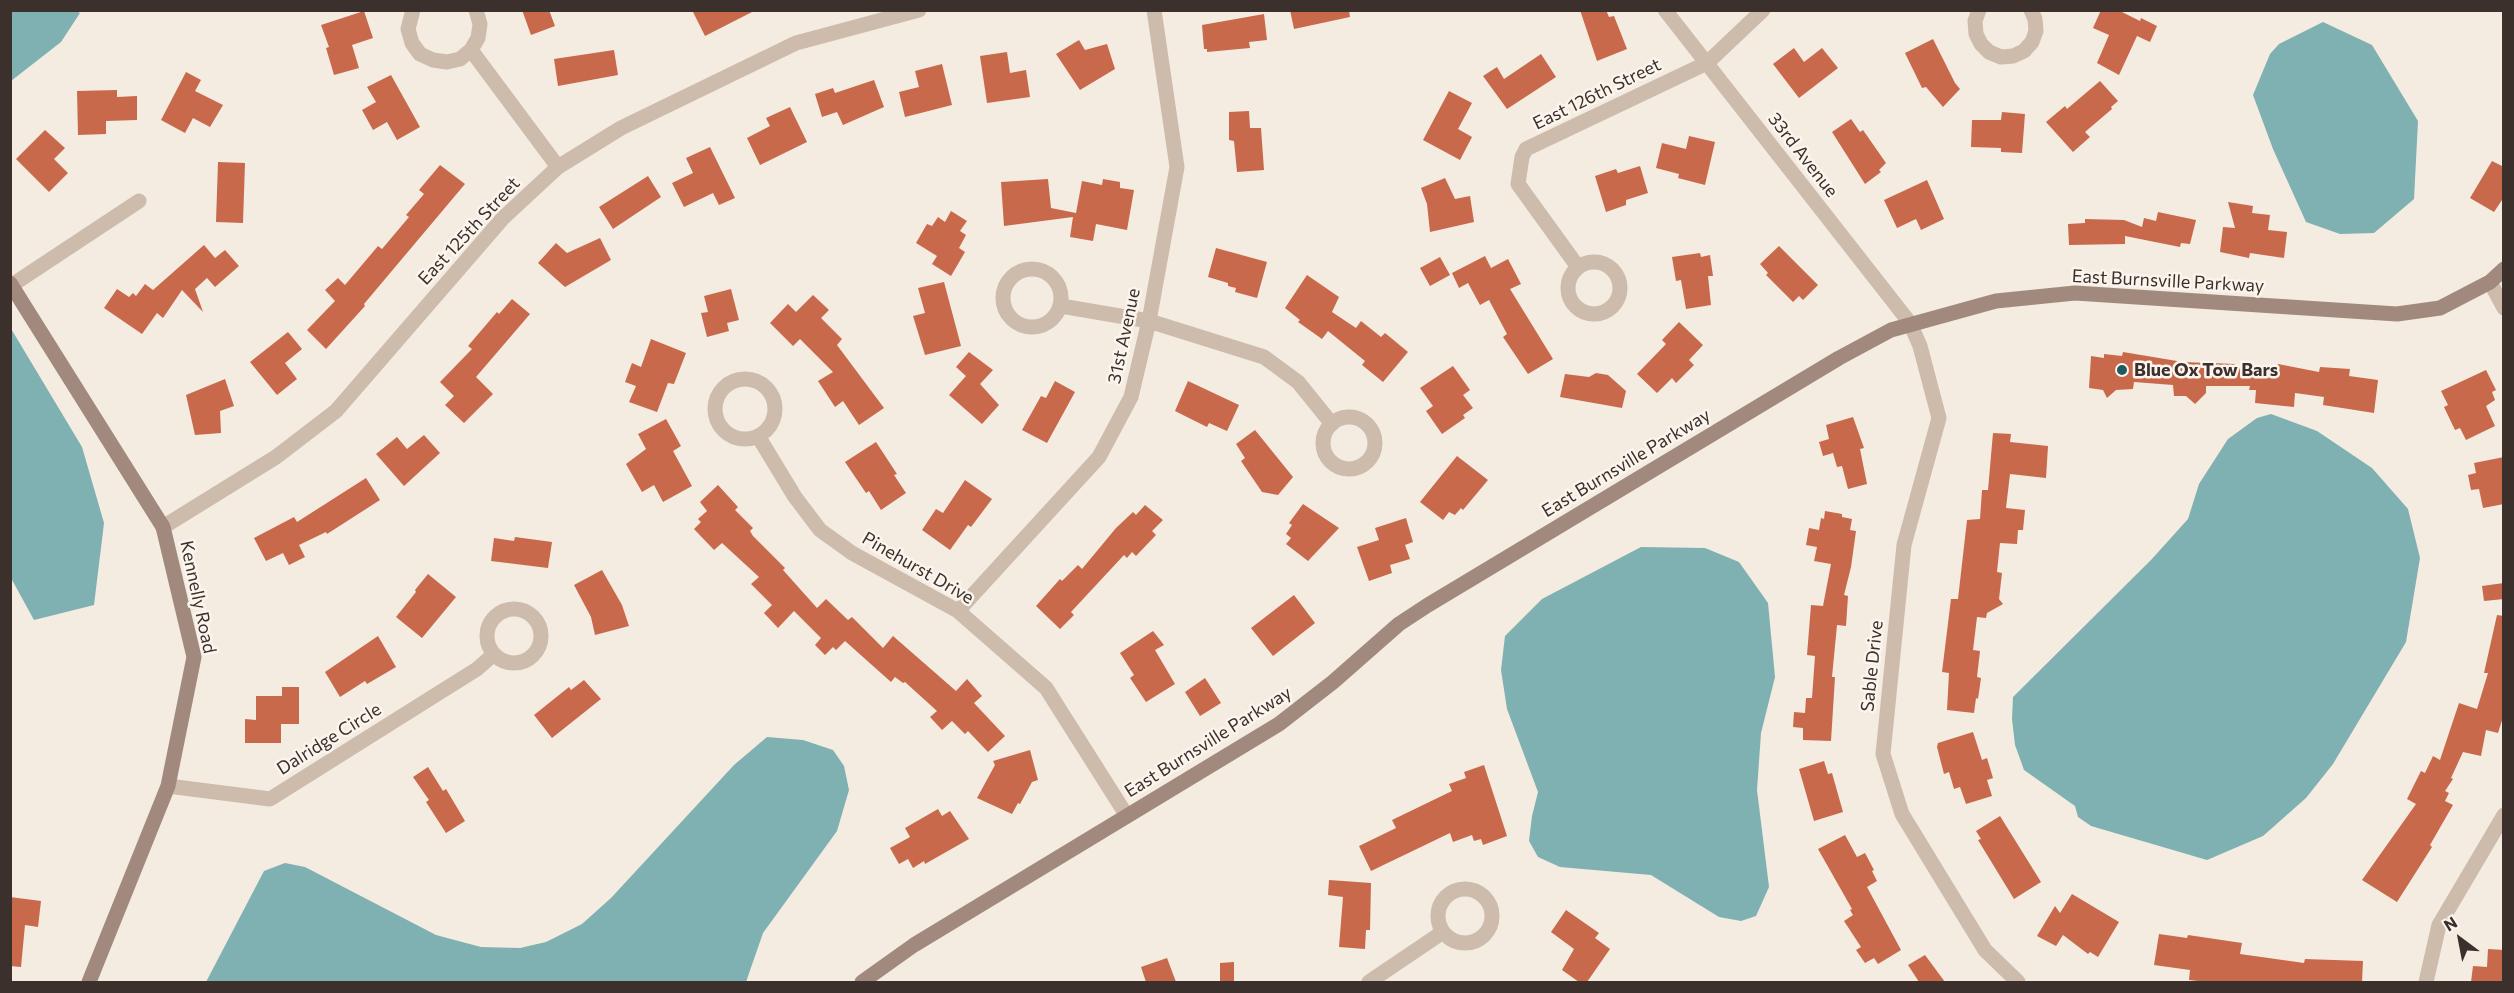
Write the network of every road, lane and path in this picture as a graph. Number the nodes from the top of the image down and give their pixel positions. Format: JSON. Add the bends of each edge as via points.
{"nodes":[{"id":1,"x":413,"y":10,"type":"edge"},
{"id":2,"x":476,"y":10,"type":"edge"},
{"id":3,"x":1154,"y":10,"type":"edge"},
{"id":4,"x":1665,"y":10,"type":"edge"},
{"id":5,"x":1763,"y":10,"type":"edge"},
{"id":6,"x":1979,"y":10,"type":"edge"},
{"id":7,"x":2031,"y":10,"type":"edge"},
{"id":8,"x":912,"y":11,"type":"edge"},
{"id":9,"x":471,"y":50,"type":"junction"},
{"id":10,"x":1707,"y":63,"type":"junction"},
{"id":11,"x":558,"y":167,"type":"junction"},
{"id":12,"x":139,"y":201,"type":"dead end"},
{"id":13,"x":1578,"y":267,"type":"dead end"},
{"id":14,"x":2504,"y":269,"type":"edge"},
{"id":15,"x":2490,"y":282,"type":"junction"},
{"id":16,"x":11,"y":284,"type":"edge"},
{"id":17,"x":1061,"y":306,"type":"dead end"},
{"id":18,"x":2504,"y":308,"type":"edge"},
{"id":19,"x":1149,"y":321,"type":"junction"},
{"id":20,"x":1910,"y":323,"type":"junction"},
{"id":21,"x":1332,"y":424,"type":"dead end"},
{"id":22,"x":758,"y":436,"type":"dead end"},
{"id":23,"x":163,"y":527,"type":"junction"},
{"id":24,"x":958,"y":611,"type":"junction"},
{"id":25,"x":494,"y":654,"type":"dead end"},
{"id":26,"x":168,"y":786,"type":"junction"},
{"id":27,"x":2504,"y":815,"type":"edge"},
{"id":28,"x":1127,"y":816,"type":"junction"},
{"id":29,"x":1443,"y":932,"type":"dead end"},
{"id":30,"x":90,"y":982,"type":"edge"},
{"id":31,"x":862,"y":982,"type":"edge"},
{"id":32,"x":1369,"y":982,"type":"edge"},
{"id":33,"x":2018,"y":982,"type":"edge"},
{"id":34,"x":2426,"y":982,"type":"edge"}],
"edges":[{"from":1,"to":9,"type":"street","via":[[408,29],[420,54],[447,62],[460,59]]},
{"from":2,"to":9,"type":"street","via":[[480,24]]},
{"from":3,"to":19,"type":"street","name":"31st Avenue","via":[[1177,167]]},
{"from":4,"to":10,"type":"street","name":"33rd Avenue"},
{"from":5,"to":10,"type":"street","name":"East 126th Street"},
{"from":6,"to":7,"type":"street","via":[[1976,34],[1989,52],[2001,57],[2024,51],[2032,42],[2036,31]]},
{"from":8,"to":11,"type":"street","name":"East 125th Street","via":[[796,43],[621,128]]},
{"from":9,"to":11,"type":"street"},
{"from":10,"to":13,"type":"street","name":"East 126th Street","via":[[1526,149],[1518,184]]},
{"from":10,"to":20,"type":"street","name":"33rd Avenue"},
{"from":11,"to":23,"type":"street","name":"East 125th Street","via":[[503,218],[336,411],[276,457]]},
{"from":12,"to":16,"type":"street"},
{"from":14,"to":15,"type":"street","name":"East Burnsville Parkway"},
{"from":15,"to":18,"type":"street"},
{"from":15,"to":20,"type":"street","name":"East Burnsville Parkway","via":[[2440,308],[2397,314],[2075,293],[1996,301]]},
{"from":16,"to":23,"type":"street","name":"Kennelly Road"},
{"from":17,"to":19,"type":"street"},
{"from":19,"to":21,"type":"street","via":[[1264,357],[1298,382]]},
{"from":19,"to":24,"type":"street","name":"31st Avenue","via":[[1131,397],[1099,457]]},
{"from":20,"to":28,"type":"street","name":"East Burnsville Parkway","via":[[1839,358],[1428,605],[1279,724]]},
{"from":20,"to":33,"type":"street","name":"Sable Drive","via":[[1939,418],[1904,545],[1883,754],[1902,814],[1985,950]]},
{"from":22,"to":24,"type":"street","name":"Pinehurst Drive","via":[[820,530],[852,554]]},
{"from":23,"to":26,"type":"street","name":"Kennelly Road","via":[[194,657]]},
{"from":24,"to":28,"type":"street","name":"Pinehurst Drive","via":[[1046,688]]},
{"from":25,"to":26,"type":"street","name":"Dalridge Circle","via":[[477,669],[270,799]]},
{"from":26,"to":30,"type":"street","name":"Kennelly Road"},
{"from":27,"to":34,"type":"street","via":[[2439,925]]},
{"from":28,"to":31,"type":"street","name":"East Burnsville Parkway","via":[[914,945]]},
{"from":29,"to":32,"type":"street"}]}
